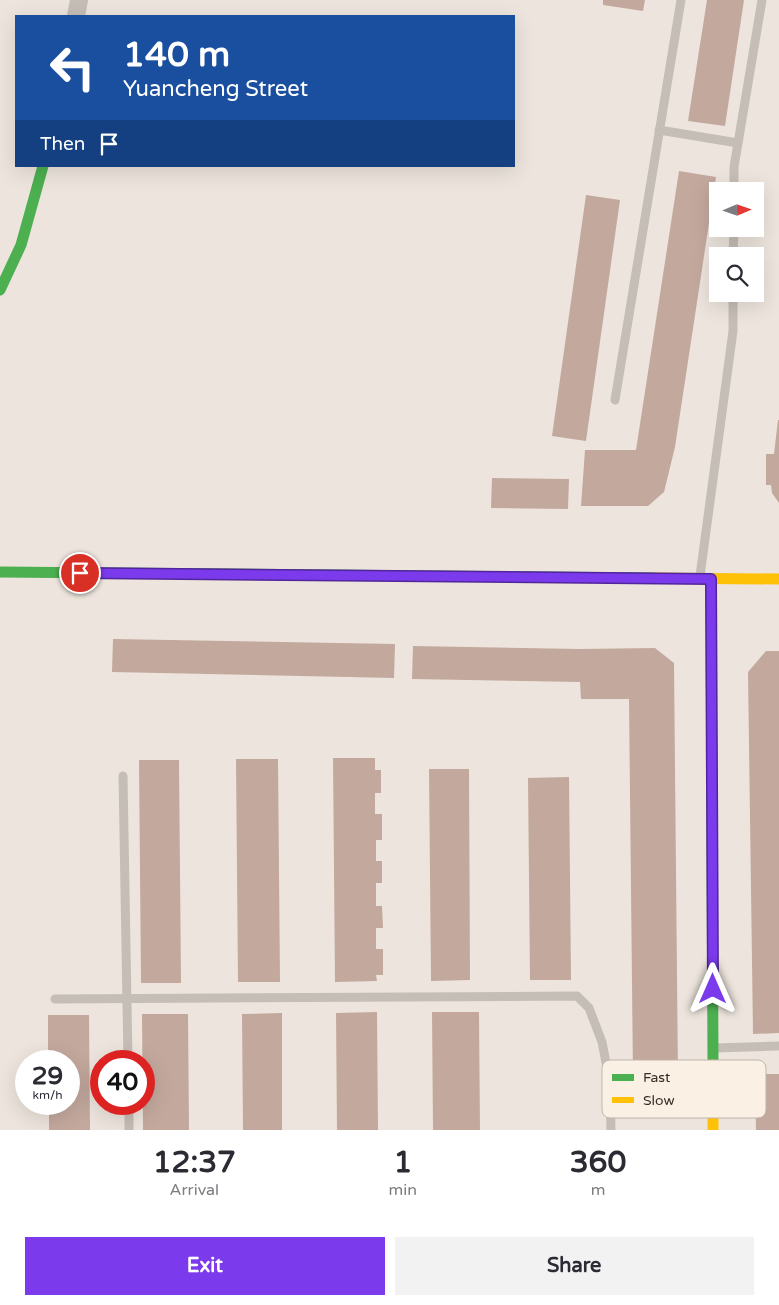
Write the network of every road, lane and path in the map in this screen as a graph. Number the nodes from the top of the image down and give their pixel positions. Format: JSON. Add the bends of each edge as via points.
{"nodes":[{"id":1,"x":79,"y":0,"type":"edge"},
{"id":2,"x":680,"y":0,"type":"edge"},
{"id":3,"x":762,"y":0,"type":"edge"},
{"id":4,"x":76,"y":15,"type":"edge"},
{"id":5,"x":659,"y":130,"type":"junction"},
{"id":6,"x":738,"y":143,"type":"junction"},
{"id":7,"x":43,"y":167,"type":"edge"},
{"id":8,"x":734,"y":182,"type":"edge"},
{"id":9,"x":0,"y":290,"type":"edge"},
{"id":10,"x":733,"y":302,"type":"edge"},
{"id":11,"x":615,"y":400,"type":"dead end"},
{"id":12,"x":0,"y":572,"type":"edge"},
{"id":13,"x":705,"y":579,"type":"junction"},
{"id":14,"x":779,"y":579,"type":"edge"},
{"id":15,"x":123,"y":776,"type":"dead end"},
{"id":16,"x":55,"y":999,"type":"dead end"},
{"id":17,"x":127,"y":999,"type":"junction"},
{"id":18,"x":779,"y":1046,"type":"edge"},
{"id":19,"x":713,"y":1048,"type":"junction"},
{"id":20,"x":128,"y":1050,"type":"edge"},
{"id":21,"x":605,"y":1060,"type":"edge"},
{"id":22,"x":713,"y":1060,"type":"edge"},
{"id":23,"x":129,"y":1115,"type":"edge"},
{"id":24,"x":129,"y":1130,"type":"edge"}],
"edges":[{"from":1,"to":4,"type":"street"},
{"from":2,"to":5,"type":"lane"},
{"from":3,"to":6,"type":"lane"},
{"from":5,"to":6,"type":"lane"},
{"from":5,"to":11,"type":"lane"},
{"from":6,"to":8,"type":"lane"},
{"from":7,"to":9,"type":"street","via":[[21,245]]},
{"from":10,"to":13,"type":"lane","via":[[733,331]]},
{"from":12,"to":13,"type":"street"},
{"from":13,"to":14,"type":"street"},
{"from":13,"to":19,"type":"street"},
{"from":15,"to":17,"type":"lane"},
{"from":16,"to":17,"type":"lane"},
{"from":17,"to":20,"type":"lane"},
{"from":17,"to":21,"type":"lane","via":[[577,996],[589,1008]]},
{"from":18,"to":19,"type":"lane"},
{"from":19,"to":22,"type":"street"},
{"from":23,"to":24,"type":"lane"}]}
